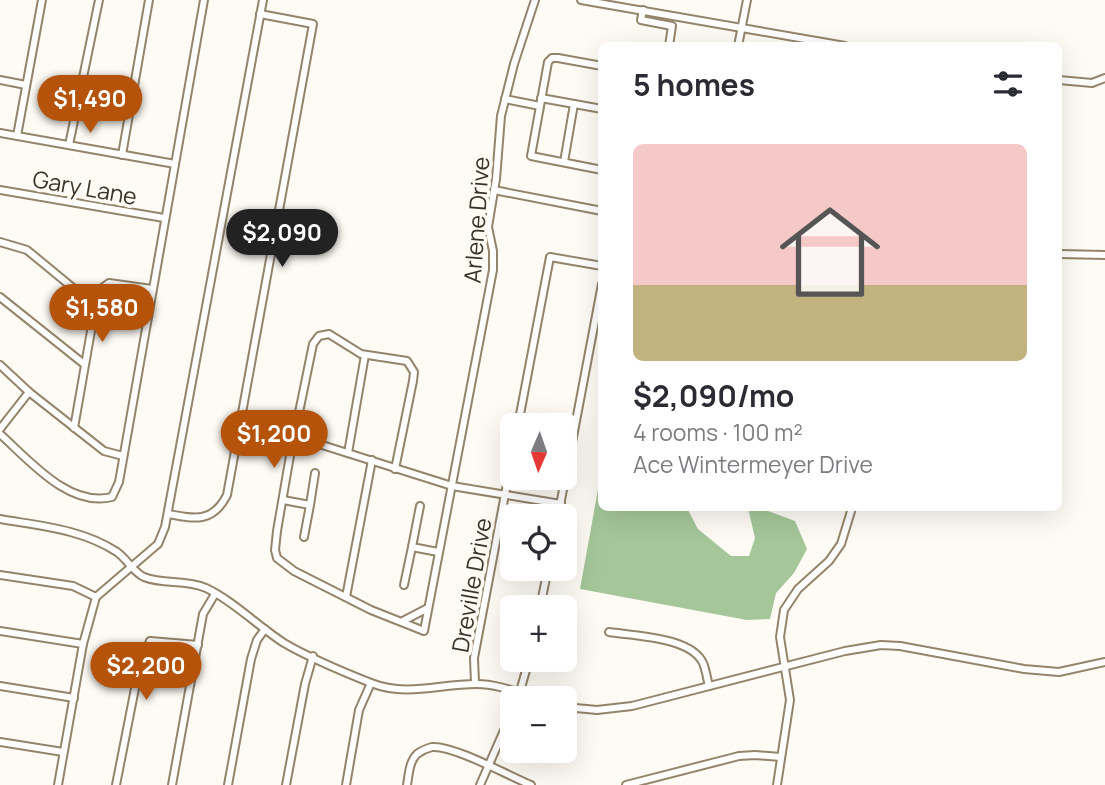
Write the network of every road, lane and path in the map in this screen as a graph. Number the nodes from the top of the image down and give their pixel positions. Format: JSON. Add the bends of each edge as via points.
{"nodes":[{"id":1,"x":42,"y":0,"type":"edge"},
{"id":2,"x":99,"y":0,"type":"edge"},
{"id":3,"x":149,"y":0,"type":"edge"},
{"id":4,"x":204,"y":0,"type":"edge"},
{"id":5,"x":263,"y":0,"type":"edge"},
{"id":6,"x":536,"y":0,"type":"edge"},
{"id":7,"x":581,"y":0,"type":"edge"},
{"id":8,"x":747,"y":0,"type":"edge"},
{"id":9,"x":643,"y":10,"type":"junction"},
{"id":10,"x":260,"y":14,"type":"junction"},
{"id":11,"x":742,"y":29,"type":"junction"},
{"id":12,"x":787,"y":36,"type":"junction"},
{"id":13,"x":669,"y":42,"type":"edge"},
{"id":14,"x":739,"y":42,"type":"edge"},
{"id":15,"x":786,"y":42,"type":"edge"},
{"id":16,"x":822,"y":42,"type":"edge"},
{"id":17,"x":598,"y":65,"type":"edge"},
{"id":18,"x":1105,"y":78,"type":"edge"},
{"id":19,"x":0,"y":80,"type":"edge"},
{"id":20,"x":1062,"y":80,"type":"edge"},
{"id":21,"x":26,"y":85,"type":"junction"},
{"id":22,"x":505,"y":99,"type":"junction"},
{"id":23,"x":541,"y":102,"type":"junction"},
{"id":24,"x":574,"y":104,"type":"junction"},
{"id":25,"x":598,"y":108,"type":"edge"},
{"id":26,"x":0,"y":133,"type":"edge"},
{"id":27,"x":17,"y":136,"type":"junction"},
{"id":28,"x":69,"y":145,"type":"junction"},
{"id":29,"x":122,"y":155,"type":"junction"},
{"id":30,"x":564,"y":162,"type":"junction"},
{"id":31,"x":175,"y":164,"type":"junction"},
{"id":32,"x":598,"y":169,"type":"edge"},
{"id":33,"x":0,"y":190,"type":"edge"},
{"id":34,"x":494,"y":190,"type":"junction"},
{"id":35,"x":598,"y":210,"type":"edge"},
{"id":36,"x":164,"y":218,"type":"junction"},
{"id":37,"x":0,"y":242,"type":"edge"},
{"id":38,"x":1062,"y":254,"type":"edge"},
{"id":39,"x":1105,"y":255,"type":"edge"},
{"id":40,"x":598,"y":265,"type":"edge"},
{"id":41,"x":152,"y":289,"type":"junction"},
{"id":42,"x":0,"y":297,"type":"edge"},
{"id":43,"x":598,"y":305,"type":"edge"},
{"id":44,"x":95,"y":306,"type":"junction"},
{"id":45,"x":365,"y":355,"type":"junction"},
{"id":46,"x":84,"y":364,"type":"junction"},
{"id":47,"x":0,"y":365,"type":"edge"},
{"id":48,"x":29,"y":391,"type":"junction"},
{"id":49,"x":520,"y":413,"type":"edge"},
{"id":50,"x":240,"y":425,"type":"junction"},
{"id":51,"x":74,"y":428,"type":"junction"},
{"id":52,"x":296,"y":428,"type":"junction"},
{"id":53,"x":0,"y":429,"type":"edge"},
{"id":54,"x":0,"y":434,"type":"edge"},
{"id":55,"x":286,"y":435,"type":"junction"},
{"id":56,"x":303,"y":439,"type":"junction"},
{"id":57,"x":292,"y":444,"type":"junction"},
{"id":58,"x":348,"y":453,"type":"junction"},
{"id":59,"x":123,"y":456,"type":"junction"},
{"id":60,"x":372,"y":460,"type":"junction"},
{"id":61,"x":395,"y":469,"type":"junction"},
{"id":62,"x":315,"y":473,"type":"dead end"},
{"id":63,"x":452,"y":486,"type":"junction"},
{"id":64,"x":506,"y":490,"type":"edge"},
{"id":65,"x":505,"y":494,"type":"junction"},
{"id":66,"x":283,"y":500,"type":"junction"},
{"id":67,"x":561,"y":504,"type":"joint"},
{"id":68,"x":310,"y":505,"type":"junction"},
{"id":69,"x":420,"y":506,"type":"dead end"},
{"id":70,"x":851,"y":511,"type":"edge"},
{"id":71,"x":168,"y":514,"type":"junction"},
{"id":72,"x":0,"y":519,"type":"edge"},
{"id":73,"x":304,"y":537,"type":"dead end"},
{"id":74,"x":412,"y":547,"type":"junction"},
{"id":75,"x":438,"y":552,"type":"junction"},
{"id":76,"x":132,"y":566,"type":"junction"},
{"id":77,"x":0,"y":575,"type":"edge"},
{"id":78,"x":404,"y":585,"type":"dead end"},
{"id":79,"x":215,"y":594,"type":"junction"},
{"id":80,"x":96,"y":597,"type":"junction"},
{"id":81,"x":346,"y":597,"type":"junction"},
{"id":82,"x":426,"y":609,"type":"junction"},
{"id":83,"x":403,"y":621,"type":"junction"},
{"id":84,"x":265,"y":629,"type":"junction"},
{"id":85,"x":0,"y":631,"type":"edge"},
{"id":86,"x":609,"y":632,"type":"dead end"},
{"id":87,"x":83,"y":644,"type":"junction"},
{"id":88,"x":198,"y":645,"type":"junction"},
{"id":89,"x":313,"y":656,"type":"junction"},
{"id":90,"x":1105,"y":662,"type":"edge"},
{"id":91,"x":784,"y":666,"type":"junction"},
{"id":92,"x":371,"y":683,"type":"junction"},
{"id":93,"x":475,"y":683,"type":"junction"},
{"id":94,"x":0,"y":686,"type":"edge"},
{"id":95,"x":501,"y":686,"type":"edge"},
{"id":96,"x":709,"y":686,"type":"junction"},
{"id":97,"x":74,"y":698,"type":"junction"},
{"id":98,"x":577,"y":708,"type":"edge"},
{"id":99,"x":500,"y":739,"type":"edge"},
{"id":100,"x":0,"y":742,"type":"edge"},
{"id":101,"x":63,"y":752,"type":"junction"},
{"id":102,"x":781,"y":757,"type":"junction"},
{"id":103,"x":488,"y":766,"type":"junction"},
{"id":104,"x":58,"y":785,"type":"edge"},
{"id":105,"x":116,"y":785,"type":"edge"},
{"id":106,"x":172,"y":785,"type":"edge"},
{"id":107,"x":228,"y":785,"type":"edge"},
{"id":108,"x":286,"y":785,"type":"edge"},
{"id":109,"x":346,"y":785,"type":"edge"},
{"id":110,"x":407,"y":785,"type":"edge"},
{"id":111,"x":481,"y":785,"type":"edge"},
{"id":112,"x":531,"y":785,"type":"edge"},
{"id":113,"x":626,"y":785,"type":"edge"},
{"id":114,"x":777,"y":785,"type":"edge"}],
"edges":[{"from":1,"to":21,"type":"street"},
{"from":2,"to":28,"type":"street"},
{"from":3,"to":29,"type":"street"},
{"from":4,"to":31,"type":"street"},
{"from":5,"to":10,"type":"street"},
{"from":6,"to":22,"type":"street","name":"Arlene Drive"},
{"from":7,"to":9,"type":"street"},
{"from":8,"to":11,"type":"street"},
{"from":9,"to":11,"type":"street"},
{"from":9,"to":13,"type":"street","via":[[641,20],[672,26]]},
{"from":10,"to":50,"type":"street","via":[[313,24]]},
{"from":10,"to":71,"type":"street"},
{"from":11,"to":12,"type":"street"},
{"from":11,"to":14,"type":"street"},
{"from":12,"to":15,"type":"street"},
{"from":12,"to":16,"type":"street"},
{"from":17,"to":23,"type":"street","via":[[552,58]]},
{"from":18,"to":20,"type":"street","via":[[1092,83]]},
{"from":19,"to":21,"type":"street"},
{"from":21,"to":27,"type":"street"},
{"from":22,"to":23,"type":"street"},
{"from":22,"to":34,"type":"street","name":"Arlene Drive"},
{"from":23,"to":24,"type":"street"},
{"from":23,"to":30,"type":"street","via":[[530,156]]},
{"from":24,"to":25,"type":"street"},
{"from":24,"to":30,"type":"street"},
{"from":26,"to":27,"type":"street"},
{"from":27,"to":28,"type":"street"},
{"from":28,"to":29,"type":"street"},
{"from":29,"to":31,"type":"street"},
{"from":30,"to":32,"type":"street"},
{"from":31,"to":36,"type":"street"},
{"from":33,"to":36,"type":"street","name":"Gary Lane"},
{"from":34,"to":35,"type":"street"},
{"from":34,"to":63,"type":"street","name":"Arlene Drive","via":[[488,227],[493,270]]},
{"from":36,"to":41,"type":"street"},
{"from":37,"to":44,"type":"street","via":[[27,250]]},
{"from":38,"to":39,"type":"street"},
{"from":40,"to":49,"type":"street","via":[[550,257]]},
{"from":41,"to":44,"type":"street","via":[[109,283],[98,290]]},
{"from":41,"to":59,"type":"street"},
{"from":42,"to":46,"type":"street"},
{"from":43,"to":67,"type":"street"},
{"from":44,"to":46,"type":"street"},
{"from":45,"to":52,"type":"street","via":[[330,334],[319,337],[313,344]]},
{"from":45,"to":58,"type":"street"},
{"from":45,"to":61,"type":"street","via":[[407,360],[414,372]]},
{"from":46,"to":51,"type":"street"},
{"from":47,"to":48,"type":"street"},
{"from":48,"to":51,"type":"street"},
{"from":48,"to":53,"type":"street"},
{"from":50,"to":55,"type":"street"},
{"from":50,"to":71,"type":"street","via":[[222,506],[203,517]]},
{"from":51,"to":59,"type":"street","via":[[104,451]]},
{"from":52,"to":55,"type":"street"},
{"from":52,"to":56,"type":"street"},
{"from":54,"to":59,"type":"street","via":[[70,494],[112,497]]},
{"from":55,"to":57,"type":"street"},
{"from":56,"to":57,"type":"street"},
{"from":56,"to":58,"type":"street"},
{"from":57,"to":66,"type":"street"},
{"from":58,"to":60,"type":"street"},
{"from":60,"to":61,"type":"street"},
{"from":60,"to":81,"type":"street"},
{"from":61,"to":63,"type":"street"},
{"from":62,"to":68,"type":"street"},
{"from":63,"to":65,"type":"street"},
{"from":63,"to":75,"type":"street","name":"Arlene Drive"},
{"from":64,"to":65,"type":"street","name":"Dreville Drive"},
{"from":65,"to":67,"type":"street"},
{"from":65,"to":93,"type":"street","name":"Dreville Drive","via":[[474,658]]},
{"from":66,"to":68,"type":"street"},
{"from":66,"to":81,"type":"street","via":[[276,531],[277,558]]},
{"from":68,"to":73,"type":"street"},
{"from":69,"to":74,"type":"street"},
{"from":70,"to":91,"type":"street","via":[[841,544],[784,610],[780,637]]},
{"from":71,"to":76,"type":"street","via":[[158,544]]},
{"from":72,"to":76,"type":"street","via":[[83,535],[118,552]]},
{"from":74,"to":75,"type":"street"},
{"from":74,"to":78,"type":"street"},
{"from":75,"to":82,"type":"street","name":"Arlene Drive"},
{"from":76,"to":79,"type":"street","via":[[157,582],[184,581]]},
{"from":76,"to":80,"type":"street"},
{"from":77,"to":80,"type":"street","via":[[73,586]]},
{"from":79,"to":84,"type":"street"},
{"from":79,"to":88,"type":"street","via":[[203,614]]},
{"from":80,"to":87,"type":"street"},
{"from":81,"to":83,"type":"street"},
{"from":82,"to":83,"type":"street"},
{"from":82,"to":83,"type":"street","via":[[424,631]]},
{"from":84,"to":89,"type":"street"},
{"from":84,"to":107,"type":"street","via":[[251,659]]},
{"from":85,"to":87,"type":"street"},
{"from":86,"to":96,"type":"street","via":[[692,649],[703,663]]},
{"from":87,"to":97,"type":"street"},
{"from":88,"to":105,"type":"street","via":[[150,640],[138,668]]},
{"from":88,"to":106,"type":"street"},
{"from":89,"to":92,"type":"street"},
{"from":89,"to":108,"type":"street"},
{"from":90,"to":91,"type":"street","via":[[1067,671],[1036,670],[881,645]]},
{"from":91,"to":96,"type":"street"},
{"from":91,"to":102,"type":"street","via":[[790,700]]},
{"from":92,"to":93,"type":"street","via":[[414,691]]},
{"from":92,"to":109,"type":"street","via":[[359,710]]},
{"from":93,"to":95,"type":"street"},
{"from":94,"to":97,"type":"street"},
{"from":96,"to":98,"type":"street","via":[[615,709]]},
{"from":97,"to":101,"type":"street"},
{"from":99,"to":103,"type":"street"},
{"from":100,"to":101,"type":"street"},
{"from":101,"to":104,"type":"street"},
{"from":102,"to":113,"type":"street","via":[[739,756]]},
{"from":102,"to":114,"type":"street"},
{"from":103,"to":110,"type":"street","via":[[432,747],[414,758]]},
{"from":103,"to":111,"type":"street"},
{"from":103,"to":112,"type":"street"}]}
